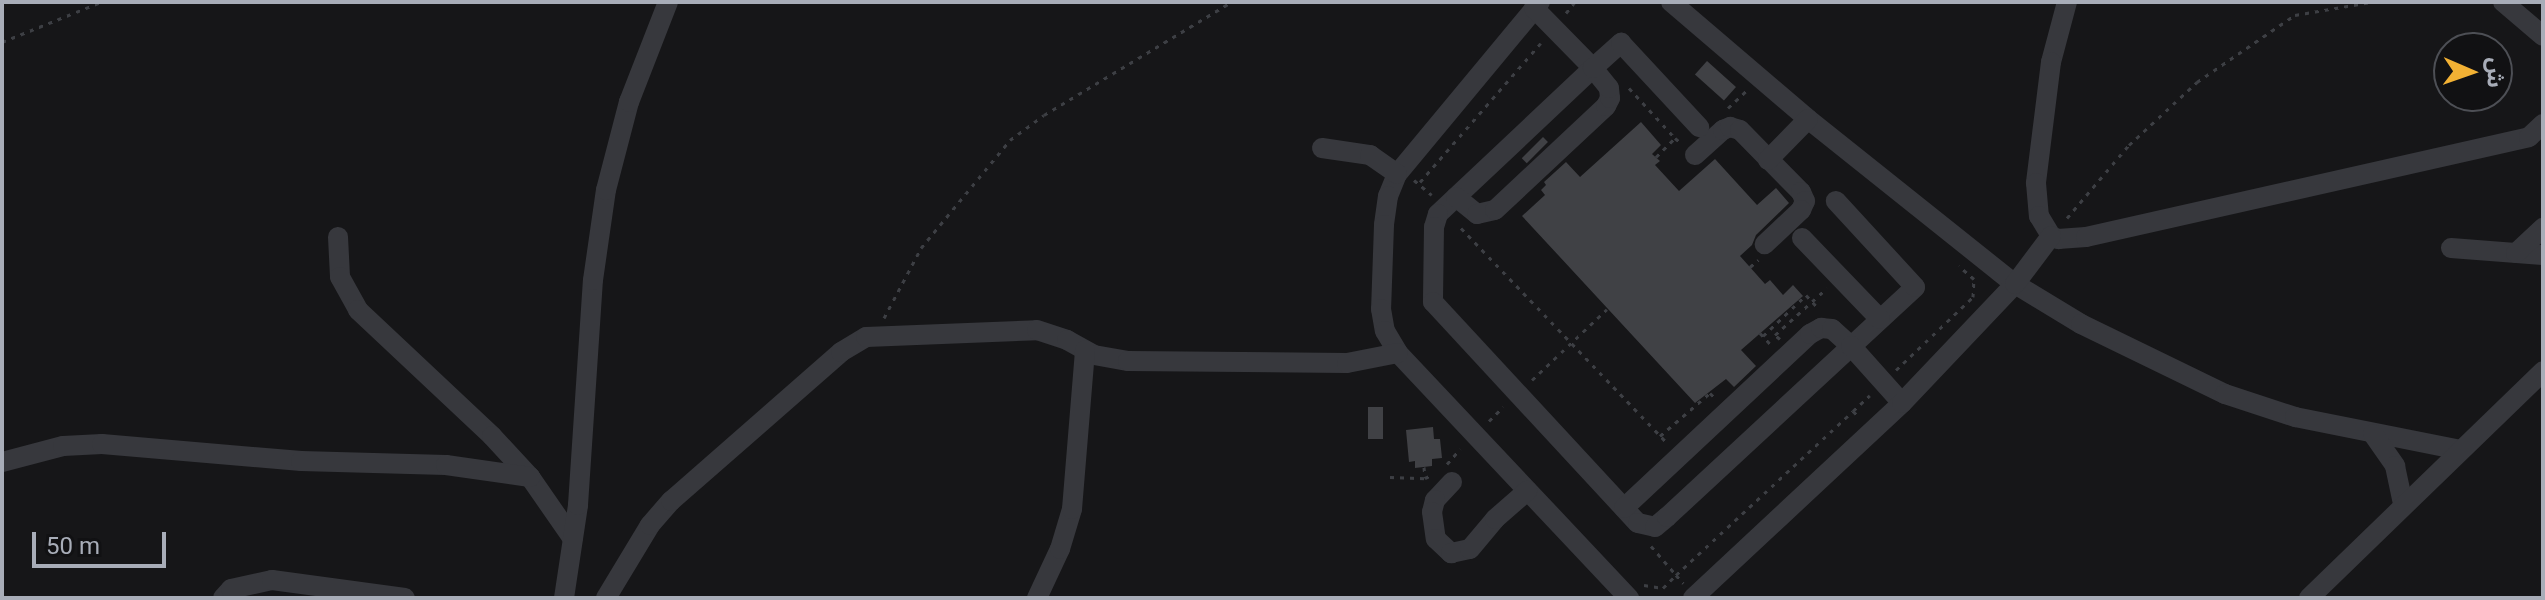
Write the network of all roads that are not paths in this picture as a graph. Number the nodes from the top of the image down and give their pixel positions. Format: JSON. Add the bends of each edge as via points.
{"nodes":[{"id":1,"x":668,"y":2,"type":"edge"},
{"id":2,"x":1671,"y":2,"type":"edge"},
{"id":3,"x":2067,"y":2,"type":"edge"},
{"id":4,"x":2503,"y":2,"type":"edge"},
{"id":5,"x":1537,"y":5,"type":"edge"},
{"id":6,"x":2543,"y":36,"type":"edge"},
{"id":7,"x":1593,"y":68,"type":"junction"},
{"id":8,"x":1808,"y":119,"type":"junction"},
{"id":9,"x":2543,"y":124,"type":"edge"},
{"id":10,"x":1699,"y":127,"type":"dead end"},
{"id":11,"x":1322,"y":148,"type":"dead end"},
{"id":12,"x":1695,"y":155,"type":"dead end"},
{"id":13,"x":1768,"y":160,"type":"junction"},
{"id":14,"x":1397,"y":174,"type":"junction"},
{"id":15,"x":1836,"y":201,"type":"dead end"},
{"id":16,"x":1450,"y":203,"type":"junction"},
{"id":17,"x":2543,"y":228,"type":"edge"},
{"id":18,"x":2051,"y":236,"type":"junction"},
{"id":19,"x":338,"y":237,"type":"dead end"},
{"id":20,"x":1802,"y":238,"type":"dead end"},
{"id":21,"x":1765,"y":244,"type":"dead end"},
{"id":22,"x":2451,"y":248,"type":"dead end"},
{"id":23,"x":2516,"y":253,"type":"junction"},
{"id":24,"x":2543,"y":255,"type":"edge"},
{"id":25,"x":2015,"y":284,"type":"junction"},
{"id":26,"x":1880,"y":319,"type":"junction"},
{"id":27,"x":1851,"y":346,"type":"junction"},
{"id":28,"x":1085,"y":351,"type":"junction"},
{"id":29,"x":1398,"y":353,"type":"junction"},
{"id":30,"x":2543,"y":371,"type":"edge"},
{"id":31,"x":1902,"y":403,"type":"junction"},
{"id":32,"x":2373,"y":434,"type":"junction"},
{"id":33,"x":2460,"y":450,"type":"junction"},
{"id":34,"x":2,"y":462,"type":"edge"},
{"id":35,"x":530,"y":477,"type":"junction"},
{"id":36,"x":1452,"y":482,"type":"dead end"},
{"id":37,"x":1527,"y":491,"type":"junction"},
{"id":38,"x":2403,"y":505,"type":"junction"},
{"id":39,"x":1624,"y":508,"type":"junction"},
{"id":40,"x":573,"y":539,"type":"junction"},
{"id":41,"x":1636,"y":592,"type":"edge"},
{"id":42,"x":1694,"y":597,"type":"edge"},
{"id":43,"x":223,"y":598,"type":"edge"},
{"id":44,"x":405,"y":598,"type":"edge"},
{"id":45,"x":564,"y":598,"type":"edge"},
{"id":46,"x":606,"y":598,"type":"edge"},
{"id":47,"x":1037,"y":598,"type":"edge"},
{"id":48,"x":2309,"y":598,"type":"edge"}],
"edges":[{"from":1,"to":40,"type":"street","via":[[629,102],[606,190],[593,280]]},
{"from":2,"to":8,"type":"street"},
{"from":3,"to":18,"type":"street","via":[[2051,62],[2036,183],[2039,216]]},
{"from":4,"to":6,"type":"street"},
{"from":5,"to":7,"type":"street"},
{"from":5,"to":14,"type":"street"},
{"from":7,"to":10,"type":"street","via":[[1621,43]]},
{"from":7,"to":16,"type":"street"},
{"from":7,"to":16,"type":"street","via":[[1609,88],[1606,106],[1495,210],[1477,214]]},
{"from":8,"to":13,"type":"street"},
{"from":8,"to":25,"type":"street"},
{"from":9,"to":18,"type":"street","via":[[2529,137],[2086,237]]},
{"from":11,"to":14,"type":"street","via":[[1370,155]]},
{"from":12,"to":13,"type":"street","via":[[1730,127],[1740,130]]},
{"from":13,"to":21,"type":"street","via":[[1805,201]]},
{"from":14,"to":29,"type":"street","via":[[1384,225],[1381,295],[1385,331]]},
{"from":15,"to":26,"type":"street","via":[[1915,287]]},
{"from":16,"to":39,"type":"street","via":[[1434,227],[1433,302]]},
{"from":17,"to":23,"type":"street"},
{"from":18,"to":25,"type":"street"},
{"from":19,"to":35,"type":"street","via":[[340,277],[358,310],[471,412]]},
{"from":20,"to":26,"type":"street"},
{"from":22,"to":23,"type":"street"},
{"from":23,"to":24,"type":"street"},
{"from":25,"to":31,"type":"street"},
{"from":25,"to":32,"type":"street","via":[[2128,350],[2225,394]]},
{"from":26,"to":27,"type":"street"},
{"from":27,"to":31,"type":"street"},
{"from":27,"to":39,"type":"street","via":[[1667,517],[1648,527]]},
{"from":27,"to":39,"type":"street","via":[[1832,329],[1810,334]]},
{"from":28,"to":29,"type":"street","via":[[1128,361],[1347,363]]},
{"from":28,"to":46,"type":"street","via":[[1037,330],[858,340],[671,501],[650,525]]},
{"from":28,"to":47,"type":"street","via":[[1072,509]]},
{"from":29,"to":37,"type":"street"},
{"from":30,"to":33,"type":"street"},
{"from":31,"to":42,"type":"street"},
{"from":32,"to":33,"type":"street"},
{"from":32,"to":38,"type":"street","via":[[2395,466]]},
{"from":33,"to":38,"type":"street"},
{"from":34,"to":35,"type":"street","via":[[63,446],[102,444],[301,461],[446,465]]},
{"from":35,"to":40,"type":"street"},
{"from":36,"to":37,"type":"street","via":[[1435,500],[1432,512],[1436,539],[1451,553],[1470,549]]},
{"from":37,"to":41,"type":"street"},
{"from":38,"to":48,"type":"street"},
{"from":40,"to":45,"type":"street"},
{"from":43,"to":44,"type":"street","via":[[250,582],[272,580]]}]}
